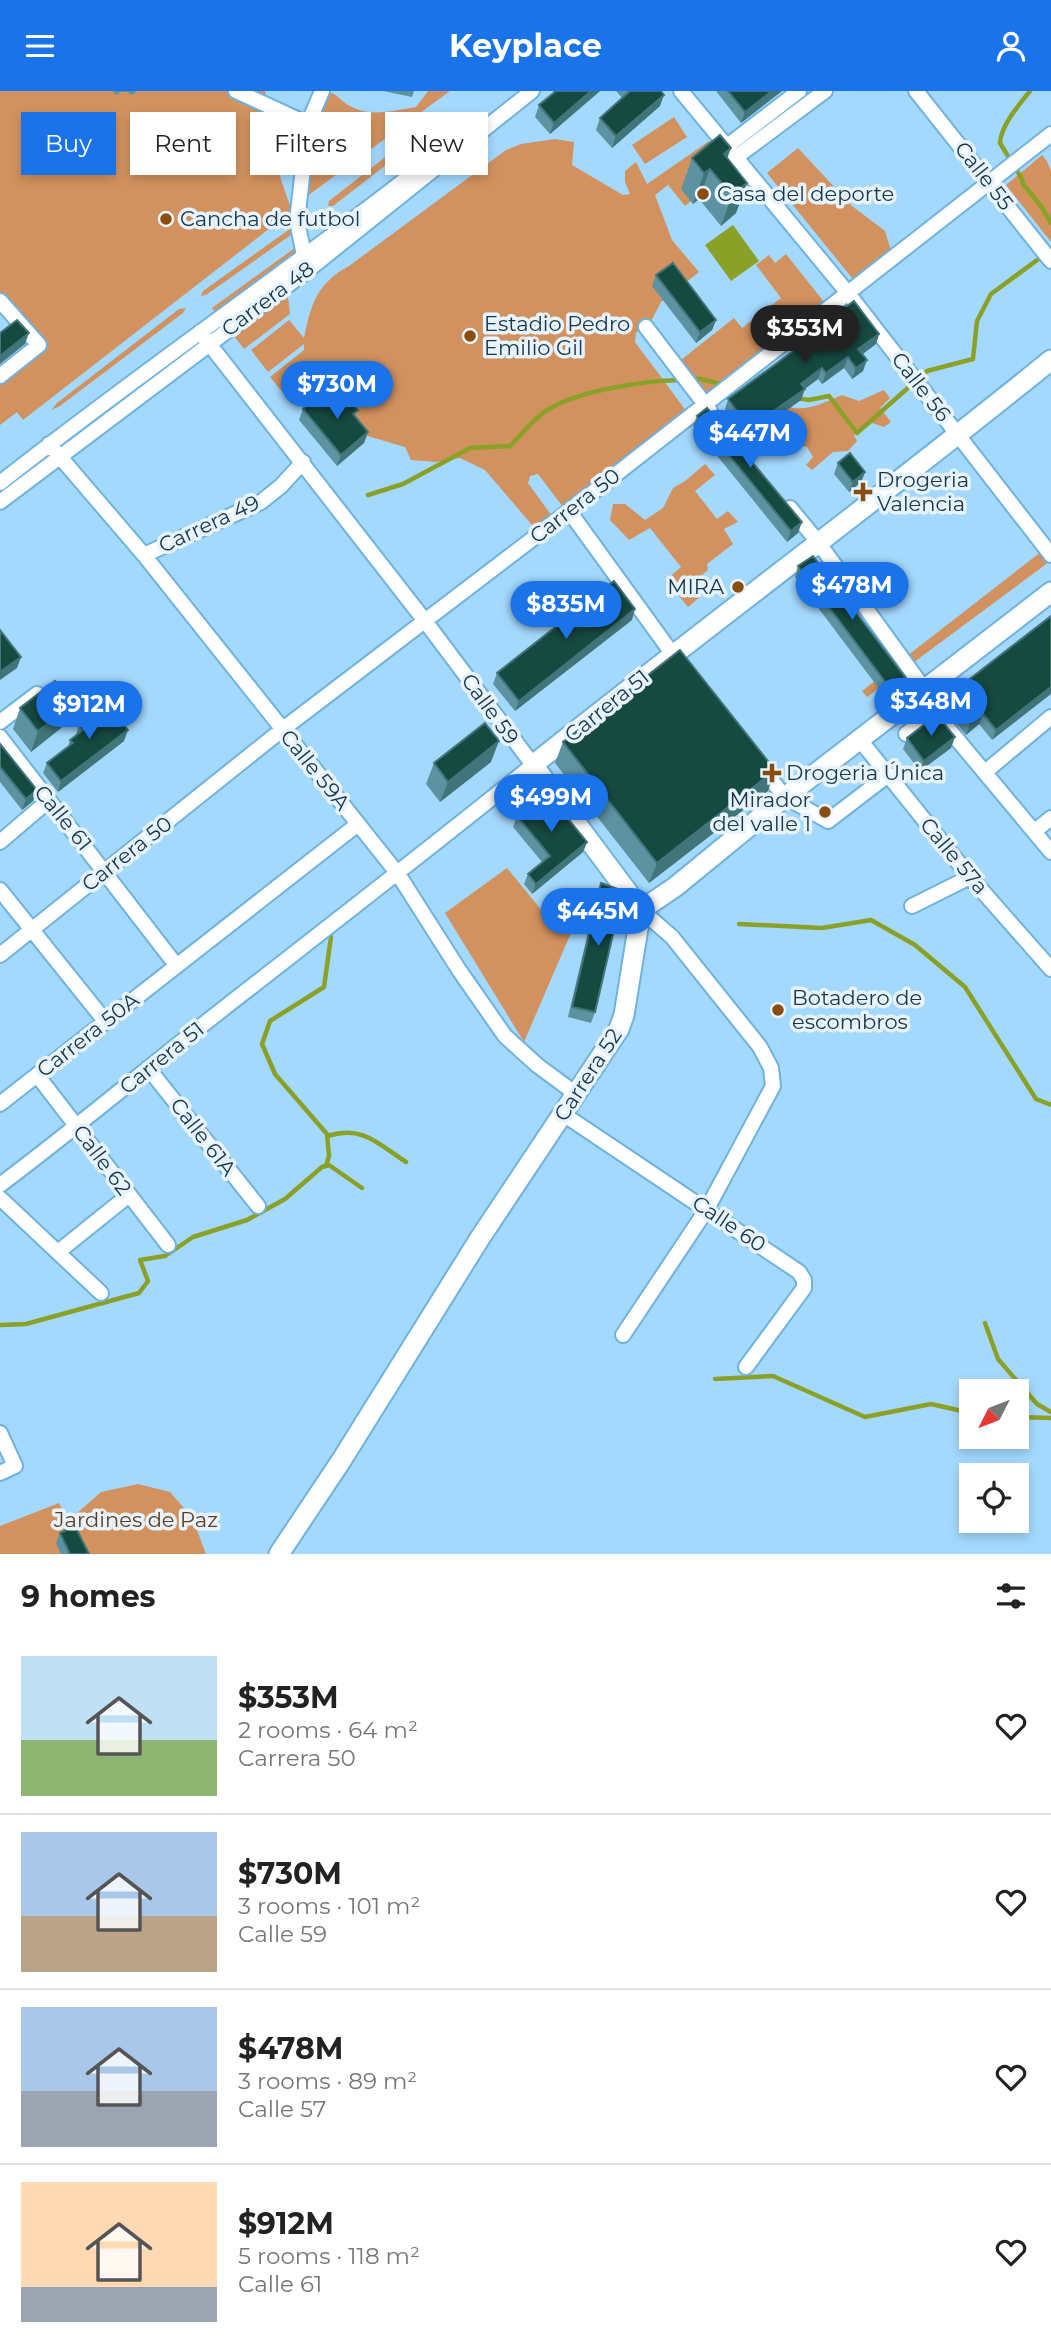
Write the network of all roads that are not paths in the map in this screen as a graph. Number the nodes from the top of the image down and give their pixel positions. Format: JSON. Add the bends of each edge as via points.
{"nodes":[{"id":1,"x":236,"y":91,"type":"edge"},
{"id":2,"x":322,"y":91,"type":"edge"},
{"id":3,"x":681,"y":91,"type":"edge"},
{"id":4,"x":691,"y":91,"type":"edge"},
{"id":5,"x":799,"y":91,"type":"edge"},
{"id":6,"x":825,"y":91,"type":"edge"},
{"id":7,"x":916,"y":91,"type":"edge"},
{"id":8,"x":527,"y":92,"type":"edge"},
{"id":9,"x":282,"y":112,"type":"edge"},
{"id":10,"x":313,"y":112,"type":"edge"},
{"id":11,"x":1051,"y":134,"type":"edge"},
{"id":12,"x":733,"y":150,"type":"junction"},
{"id":13,"x":302,"y":175,"type":"edge"},
{"id":14,"x":990,"y":183,"type":"junction"},
{"id":15,"x":1051,"y":261,"type":"edge"},
{"id":16,"x":306,"y":264,"type":"junction"},
{"id":17,"x":848,"y":292,"type":"junction"},
{"id":18,"x":0,"y":301,"type":"edge"},
{"id":19,"x":646,"y":327,"type":"dead end"},
{"id":20,"x":205,"y":337,"type":"junction"},
{"id":21,"x":1051,"y":360,"type":"edge"},
{"id":22,"x":0,"y":376,"type":"edge"},
{"id":23,"x":704,"y":404,"type":"junction"},
{"id":24,"x":722,"y":426,"type":"edge"},
{"id":25,"x":958,"y":435,"type":"junction"},
{"id":26,"x":49,"y":444,"type":"junction"},
{"id":27,"x":60,"y":457,"type":"junction"},
{"id":28,"x":303,"y":462,"type":"junction"},
{"id":29,"x":0,"y":483,"type":"edge"},
{"id":30,"x":783,"y":500,"type":"edge"},
{"id":31,"x":0,"y":502,"type":"edge"},
{"id":32,"x":569,"y":511,"type":"junction"},
{"id":33,"x":818,"y":542,"type":"junction"},
{"id":34,"x":144,"y":555,"type":"junction"},
{"id":35,"x":1051,"y":555,"type":"edge"},
{"id":36,"x":1051,"y":592,"type":"edge"},
{"id":37,"x":425,"y":621,"type":"junction"},
{"id":38,"x":672,"y":654,"type":"junction"},
{"id":39,"x":688,"y":674,"type":"edge"},
{"id":40,"x":925,"y":690,"type":"junction"},
{"id":41,"x":37,"y":694,"type":"edge"},
{"id":42,"x":1051,"y":717,"type":"edge"},
{"id":43,"x":0,"y":722,"type":"edge"},
{"id":44,"x":283,"y":729,"type":"junction"},
{"id":45,"x":906,"y":734,"type":"dead end"},
{"id":46,"x":0,"y":737,"type":"edge"},
{"id":47,"x":860,"y":740,"type":"junction"},
{"id":48,"x":753,"y":756,"type":"edge"},
{"id":49,"x":533,"y":765,"type":"junction"},
{"id":50,"x":985,"y":772,"type":"junction"},
{"id":51,"x":888,"y":775,"type":"junction"},
{"id":52,"x":785,"y":797,"type":"junction"},
{"id":53,"x":48,"y":801,"type":"junction"},
{"id":54,"x":1051,"y":818,"type":"edge"},
{"id":55,"x":358,"y":824,"type":"junction"},
{"id":56,"x":1035,"y":831,"type":"junction"},
{"id":57,"x":0,"y":842,"type":"edge"},
{"id":58,"x":1051,"y":852,"type":"edge"},
{"id":59,"x":105,"y":871,"type":"junction"},
{"id":60,"x":398,"y":874,"type":"junction"},
{"id":61,"x":970,"y":877,"type":"junction"},
{"id":62,"x":0,"y":890,"type":"edge"},
{"id":63,"x":912,"y":906,"type":"dead end"},
{"id":64,"x":641,"y":911,"type":"junction"},
{"id":65,"x":32,"y":930,"type":"junction"},
{"id":66,"x":0,"y":955,"type":"edge"},
{"id":67,"x":177,"y":965,"type":"junction"},
{"id":68,"x":1051,"y":969,"type":"edge"},
{"id":69,"x":105,"y":1021,"type":"junction"},
{"id":70,"x":148,"y":1068,"type":"junction"},
{"id":71,"x":37,"y":1075,"type":"junction"},
{"id":72,"x":576,"y":1094,"type":"junction"},
{"id":73,"x":0,"y":1104,"type":"edge"},
{"id":74,"x":563,"y":1114,"type":"junction"},
{"id":75,"x":78,"y":1127,"type":"junction"},
{"id":76,"x":0,"y":1185,"type":"edge"},
{"id":77,"x":130,"y":1195,"type":"junction"},
{"id":78,"x":0,"y":1198,"type":"edge"},
{"id":79,"x":258,"y":1206,"type":"dead end"},
{"id":80,"x":707,"y":1209,"type":"junction"},
{"id":81,"x":168,"y":1245,"type":"dead end"},
{"id":82,"x":58,"y":1252,"type":"junction"},
{"id":83,"x":101,"y":1293,"type":"dead end"},
{"id":84,"x":622,"y":1335,"type":"dead end"},
{"id":85,"x":746,"y":1367,"type":"dead end"},
{"id":86,"x":0,"y":1433,"type":"edge"},
{"id":87,"x":0,"y":1473,"type":"edge"},
{"id":88,"x":279,"y":1554,"type":"edge"}],
"edges":[{"from":1,"to":9,"type":"street"},
{"from":2,"to":10,"type":"street"},
{"from":3,"to":12,"type":"street","name":"Calle 56"},
{"from":4,"to":12,"type":"street","name":"Calle 56"},
{"from":5,"to":12,"type":"street"},
{"from":6,"to":12,"type":"street"},
{"from":7,"to":14,"type":"street","name":"Calle 55"},
{"from":8,"to":16,"type":"street","name":"Carrera 48"},
{"from":11,"to":14,"type":"street","name":"Carrera 50"},
{"from":12,"to":17,"type":"street","name":"Calle 56"},
{"from":13,"to":16,"type":"street","via":[[297,222]]},
{"from":14,"to":15,"type":"street","name":"Calle 55"},
{"from":14,"to":17,"type":"street","name":"Carrera 50"},
{"from":16,"to":20,"type":"street","name":"Carrera 48"},
{"from":17,"to":23,"type":"street","name":"Carrera 50"},
{"from":17,"to":25,"type":"street","name":"Calle 56"},
{"from":18,"to":22,"type":"street","via":[[39,345]]},
{"from":19,"to":23,"type":"street"},
{"from":20,"to":26,"type":"street","name":"Carrera 48"},
{"from":20,"to":27,"type":"street","name":"Carrera 48"},
{"from":20,"to":28,"type":"street","name":"Calle 59"},
{"from":21,"to":25,"type":"main road","name":"Carrera 51"},
{"from":23,"to":24,"type":"street"},
{"from":23,"to":32,"type":"street","name":"Carrera 50"},
{"from":25,"to":33,"type":"main road","name":"Carrera 51"},
{"from":25,"to":35,"type":"street","name":"Calle 56"},
{"from":26,"to":27,"type":"street","name":"Calle 59A"},
{"from":26,"to":29,"type":"street","name":"Carrera 48"},
{"from":27,"to":31,"type":"street","name":"Carrera 48"},
{"from":27,"to":34,"type":"street","name":"Calle 59A"},
{"from":28,"to":34,"type":"street","name":"Carrera 49","via":[[261,502]]},
{"from":28,"to":37,"type":"street","name":"Calle 59"},
{"from":30,"to":33,"type":"street"},
{"from":32,"to":37,"type":"street","name":"Carrera 50"},
{"from":32,"to":38,"type":"street"},
{"from":33,"to":38,"type":"main road","name":"Carrera 51"},
{"from":33,"to":40,"type":"street"},
{"from":34,"to":44,"type":"street","name":"Calle 59A"},
{"from":36,"to":40,"type":"main road"},
{"from":37,"to":44,"type":"street","name":"Carrera 50"},
{"from":37,"to":49,"type":"street","name":"Calle 59"},
{"from":38,"to":39,"type":"street"},
{"from":38,"to":49,"type":"main road","name":"Carrera 51"},
{"from":40,"to":47,"type":"main road"},
{"from":41,"to":43,"type":"street"},
{"from":42,"to":50,"type":"street"},
{"from":44,"to":55,"type":"street","name":"Calle 59A"},
{"from":44,"to":59,"type":"street","name":"Carrera 50"},
{"from":45,"to":50,"type":"street","via":[[936,714]]},
{"from":46,"to":53,"type":"street","name":"Calle 61"},
{"from":47,"to":51,"type":"street","name":"Calle 57a"},
{"from":47,"to":52,"type":"main road"},
{"from":48,"to":52,"type":"street"},
{"from":49,"to":60,"type":"street","name":"Carrera 51"},
{"from":49,"to":64,"type":"main road","name":"Calle 59"},
{"from":50,"to":56,"type":"street"},
{"from":51,"to":52,"type":"street","via":[[828,821]]},
{"from":51,"to":61,"type":"street","name":"Calle 57a"},
{"from":52,"to":64,"type":"main road"},
{"from":53,"to":57,"type":"street"},
{"from":53,"to":59,"type":"street","name":"Calle 61"},
{"from":54,"to":56,"type":"street"},
{"from":55,"to":60,"type":"street","name":"Calle 59A"},
{"from":55,"to":67,"type":"street","name":"Carrera 50A"},
{"from":56,"to":58,"type":"street"},
{"from":59,"to":65,"type":"street","name":"Carrera 50"},
{"from":59,"to":67,"type":"street","name":"Calle 61"},
{"from":60,"to":70,"type":"street","name":"Carrera 51"},
{"from":60,"to":72,"type":"street","name":"Calle 59A","via":[[505,1036]]},
{"from":61,"to":63,"type":"street"},
{"from":61,"to":68,"type":"street","name":"Calle 57a"},
{"from":62,"to":65,"type":"street"},
{"from":64,"to":72,"type":"main road","name":"Carrera 52","via":[[620,1029]]},
{"from":64,"to":80,"type":"street","name":"Calle 59","via":[[672,937],[760,1047],[771,1068],[773,1086]]},
{"from":65,"to":66,"type":"street","name":"Carrera 50"},
{"from":65,"to":69,"type":"street"},
{"from":67,"to":69,"type":"street","name":"Carrera 50A"},
{"from":69,"to":71,"type":"street","name":"Carrera 50A"},
{"from":70,"to":75,"type":"street","name":"Carrera 51"},
{"from":70,"to":79,"type":"street","name":"Calle 61A"},
{"from":71,"to":73,"type":"street","name":"Carrera 50A"},
{"from":71,"to":75,"type":"street","name":"Calle 62"},
{"from":72,"to":74,"type":"main road","name":"Carrera 52"},
{"from":74,"to":80,"type":"street","name":"Calle 60"},
{"from":74,"to":88,"type":"main road","name":"Carrera 52"},
{"from":75,"to":76,"type":"street","name":"Carrera 51"},
{"from":75,"to":77,"type":"street","name":"Calle 62"},
{"from":77,"to":81,"type":"street","name":"Calle 62"},
{"from":77,"to":82,"type":"street"},
{"from":78,"to":82,"type":"street"},
{"from":80,"to":84,"type":"street"},
{"from":80,"to":85,"type":"street","name":"Calle 60","via":[[799,1272],[804,1280],[804,1288]]},
{"from":82,"to":83,"type":"street"},
{"from":86,"to":87,"type":"street","via":[[15,1466]]}]}
